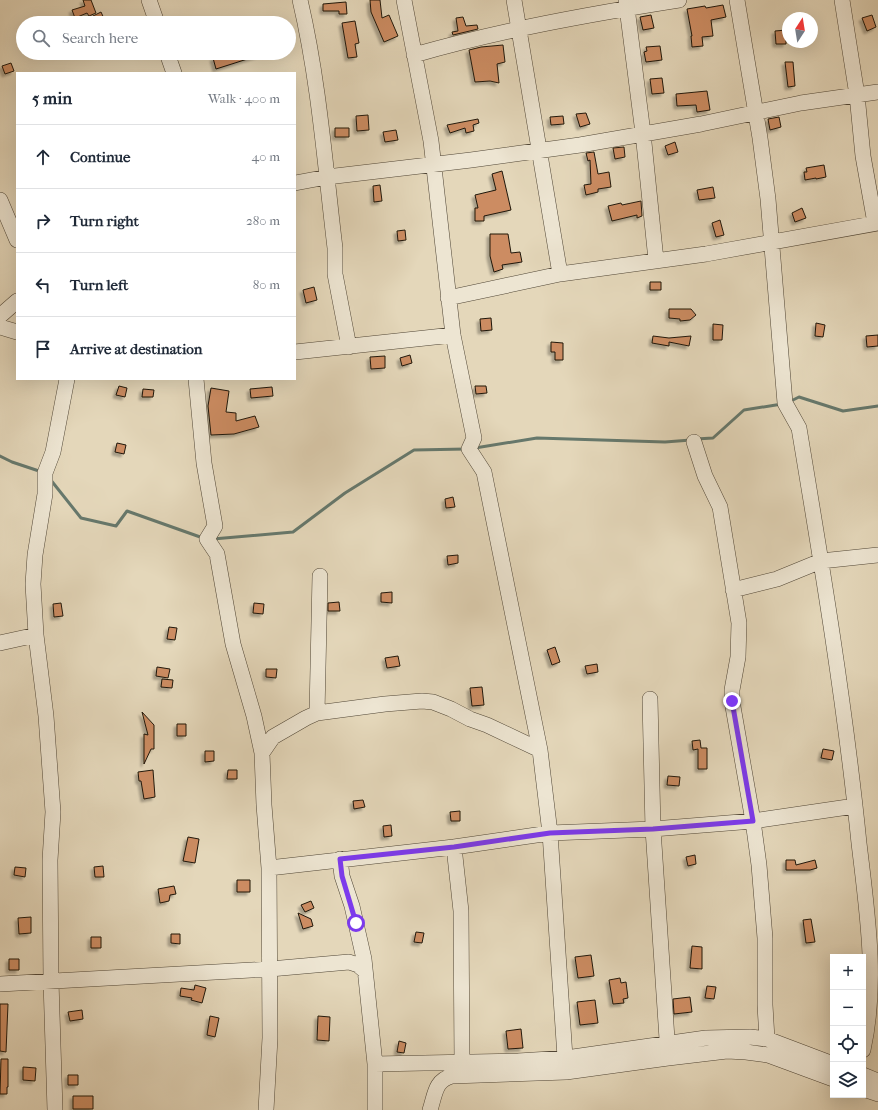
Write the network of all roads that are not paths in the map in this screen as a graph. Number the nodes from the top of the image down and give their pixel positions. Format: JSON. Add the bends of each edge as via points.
{"nodes":[{"id":1,"x":149,"y":0,"type":"edge"},
{"id":2,"x":300,"y":0,"type":"edge"},
{"id":3,"x":404,"y":0,"type":"edge"},
{"id":4,"x":514,"y":0,"type":"edge"},
{"id":5,"x":679,"y":0,"type":"edge"},
{"id":6,"x":737,"y":0,"type":"edge"},
{"id":7,"x":842,"y":0,"type":"edge"},
{"id":8,"x":626,"y":4,"type":"edge"},
{"id":9,"x":155,"y":16,"type":"edge"},
{"id":10,"x":519,"y":28,"type":"junction"},
{"id":11,"x":414,"y":55,"type":"junction"},
{"id":12,"x":169,"y":60,"type":"edge"},
{"id":13,"x":174,"y":72,"type":"edge"},
{"id":14,"x":878,"y":92,"type":"edge"},
{"id":15,"x":857,"y":95,"type":"junction"},
{"id":16,"x":755,"y":112,"type":"junction"},
{"id":17,"x":643,"y":134,"type":"junction"},
{"id":18,"x":540,"y":150,"type":"junction"},
{"id":19,"x":433,"y":164,"type":"junction"},
{"id":20,"x":327,"y":177,"type":"junction"},
{"id":21,"x":296,"y":183,"type":"edge"},
{"id":22,"x":0,"y":200,"type":"edge"},
{"id":23,"x":877,"y":223,"type":"edge"},
{"id":24,"x":16,"y":238,"type":"edge"},
{"id":25,"x":772,"y":242,"type":"junction"},
{"id":26,"x":656,"y":260,"type":"junction"},
{"id":27,"x":560,"y":274,"type":"junction"},
{"id":28,"x":448,"y":298,"type":"junction"},
{"id":29,"x":16,"y":301,"type":"edge"},
{"id":30,"x":0,"y":316,"type":"edge"},
{"id":31,"x":0,"y":328,"type":"edge"},
{"id":32,"x":16,"y":332,"type":"edge"},
{"id":33,"x":453,"y":335,"type":"junction"},
{"id":34,"x":349,"y":347,"type":"junction"},
{"id":35,"x":296,"y":352,"type":"edge"},
{"id":36,"x":68,"y":380,"type":"edge"},
{"id":37,"x":196,"y":380,"type":"edge"},
{"id":38,"x":694,"y":442,"type":"dead end"},
{"id":39,"x":878,"y":555,"type":"edge"},
{"id":40,"x":821,"y":561,"type":"junction"},
{"id":41,"x":320,"y":576,"type":"dead end"},
{"id":42,"x":733,"y":590,"type":"junction"},
{"id":43,"x":36,"y":635,"type":"junction"},
{"id":44,"x":0,"y":643,"type":"edge"},
{"id":45,"x":650,"y":699,"type":"dead end"},
{"id":46,"x":317,"y":713,"type":"junction"},
{"id":47,"x":540,"y":750,"type":"junction"},
{"id":48,"x":262,"y":753,"type":"junction"},
{"id":49,"x":855,"y":806,"type":"junction"},
{"id":50,"x":753,"y":821,"type":"junction"},
{"id":51,"x":653,"y":829,"type":"junction"},
{"id":52,"x":550,"y":833,"type":"junction"},
{"id":53,"x":454,"y":847,"type":"junction"},
{"id":54,"x":340,"y":859,"type":"junction"},
{"id":55,"x":269,"y":868,"type":"junction"},
{"id":56,"x":362,"y":947,"type":"junction"},
{"id":57,"x":349,"y":962,"type":"junction"},
{"id":58,"x":270,"y":969,"type":"junction"},
{"id":59,"x":365,"y":971,"type":"junction"},
{"id":60,"x":51,"y":981,"type":"junction"},
{"id":61,"x":0,"y":984,"type":"edge"},
{"id":62,"x":866,"y":1035,"type":"edge"},
{"id":63,"x":766,"y":1039,"type":"junction"},
{"id":64,"x":667,"y":1051,"type":"junction"},
{"id":65,"x":462,"y":1062,"type":"junction"},
{"id":66,"x":830,"y":1063,"type":"edge"},
{"id":67,"x":375,"y":1064,"type":"junction"},
{"id":68,"x":566,"y":1065,"type":"junction"},
{"id":69,"x":866,"y":1076,"type":"edge"},
{"id":70,"x":830,"y":1077,"type":"edge"},
{"id":71,"x":878,"y":1081,"type":"edge"},
{"id":72,"x":866,"y":1090,"type":"edge"},
{"id":73,"x":878,"y":1094,"type":"edge"},
{"id":74,"x":55,"y":1110,"type":"edge"},
{"id":75,"x":266,"y":1110,"type":"edge"},
{"id":76,"x":375,"y":1110,"type":"edge"},
{"id":77,"x":430,"y":1110,"type":"edge"}],
"edges":[{"from":1,"to":9,"type":"street"},
{"from":2,"to":20,"type":"street","via":[[316,82]]},
{"from":3,"to":11,"type":"street"},
{"from":4,"to":10,"type":"street"},
{"from":5,"to":8,"type":"street"},
{"from":6,"to":16,"type":"street"},
{"from":7,"to":15,"type":"street"},
{"from":8,"to":10,"type":"street"},
{"from":8,"to":17,"type":"street"},
{"from":10,"to":11,"type":"street"},
{"from":10,"to":18,"type":"street"},
{"from":11,"to":19,"type":"street"},
{"from":12,"to":13,"type":"street"},
{"from":14,"to":15,"type":"street"},
{"from":15,"to":16,"type":"street"},
{"from":15,"to":23,"type":"street","via":[[864,156]]},
{"from":16,"to":17,"type":"street"},
{"from":16,"to":25,"type":"street"},
{"from":17,"to":18,"type":"street"},
{"from":17,"to":26,"type":"street"},
{"from":18,"to":19,"type":"street"},
{"from":18,"to":27,"type":"street"},
{"from":19,"to":20,"type":"street"},
{"from":19,"to":28,"type":"street"},
{"from":20,"to":21,"type":"street"},
{"from":20,"to":34,"type":"street","via":[[335,248],[335,274]]},
{"from":22,"to":24,"type":"street"},
{"from":23,"to":25,"type":"street"},
{"from":25,"to":26,"type":"street"},
{"from":25,"to":40,"type":"street","via":[[785,403],[799,428]]},
{"from":26,"to":27,"type":"street"},
{"from":27,"to":28,"type":"street"},
{"from":28,"to":33,"type":"street"},
{"from":29,"to":30,"type":"street"},
{"from":31,"to":32,"type":"street"},
{"from":33,"to":34,"type":"street"},
{"from":33,"to":47,"type":"street","via":[[474,438],[469,449],[484,472]]},
{"from":34,"to":35,"type":"street"},
{"from":36,"to":43,"type":"street","via":[[54,452],[45,473],[45,494],[33,584]]},
{"from":37,"to":48,"type":"street","via":[[204,463],[215,526],[207,539],[217,554],[233,644]]},
{"from":38,"to":42,"type":"street","via":[[720,506]]},
{"from":39,"to":40,"type":"street"},
{"from":40,"to":42,"type":"street","via":[[777,580]]},
{"from":40,"to":49,"type":"street"},
{"from":41,"to":46,"type":"street"},
{"from":42,"to":50,"type":"street","via":[[738,623],[738,657],[732,701]]},
{"from":43,"to":44,"type":"street"},
{"from":43,"to":60,"type":"street","via":[[46,716],[52,812]]},
{"from":45,"to":51,"type":"street"},
{"from":46,"to":47,"type":"street","via":[[385,704],[433,702]]},
{"from":46,"to":48,"type":"street","via":[[273,737]]},
{"from":47,"to":52,"type":"street"},
{"from":48,"to":55,"type":"street"},
{"from":49,"to":50,"type":"street"},
{"from":49,"to":62,"type":"street","via":[[870,947],[870,1016]]},
{"from":50,"to":51,"type":"street"},
{"from":50,"to":63,"type":"street","via":[[765,938]]},
{"from":51,"to":52,"type":"street"},
{"from":51,"to":64,"type":"street"},
{"from":52,"to":53,"type":"street"},
{"from":52,"to":68,"type":"street"},
{"from":53,"to":54,"type":"street"},
{"from":53,"to":65,"type":"street","via":[[461,911]]},
{"from":54,"to":55,"type":"street"},
{"from":54,"to":56,"type":"street","via":[[342,876]]},
{"from":55,"to":58,"type":"street"},
{"from":56,"to":57,"type":"street"},
{"from":56,"to":59,"type":"street"},
{"from":57,"to":58,"type":"street"},
{"from":57,"to":59,"type":"street"},
{"from":58,"to":60,"type":"street"},
{"from":58,"to":75,"type":"street"},
{"from":59,"to":67,"type":"street"},
{"from":60,"to":61,"type":"street"},
{"from":60,"to":74,"type":"street"},
{"from":63,"to":64,"type":"street","via":[[726,1036],[706,1038]]},
{"from":63,"to":66,"type":"street"},
{"from":64,"to":68,"type":"street"},
{"from":64,"to":70,"type":"street","via":[[746,1052],[768,1055]]},
{"from":65,"to":67,"type":"street"},
{"from":65,"to":68,"type":"street","via":[[518,1061]]},
{"from":67,"to":76,"type":"street"},
{"from":68,"to":77,"type":"street","via":[[445,1078],[438,1083]]},
{"from":69,"to":71,"type":"street"},
{"from":72,"to":73,"type":"street"}]}
